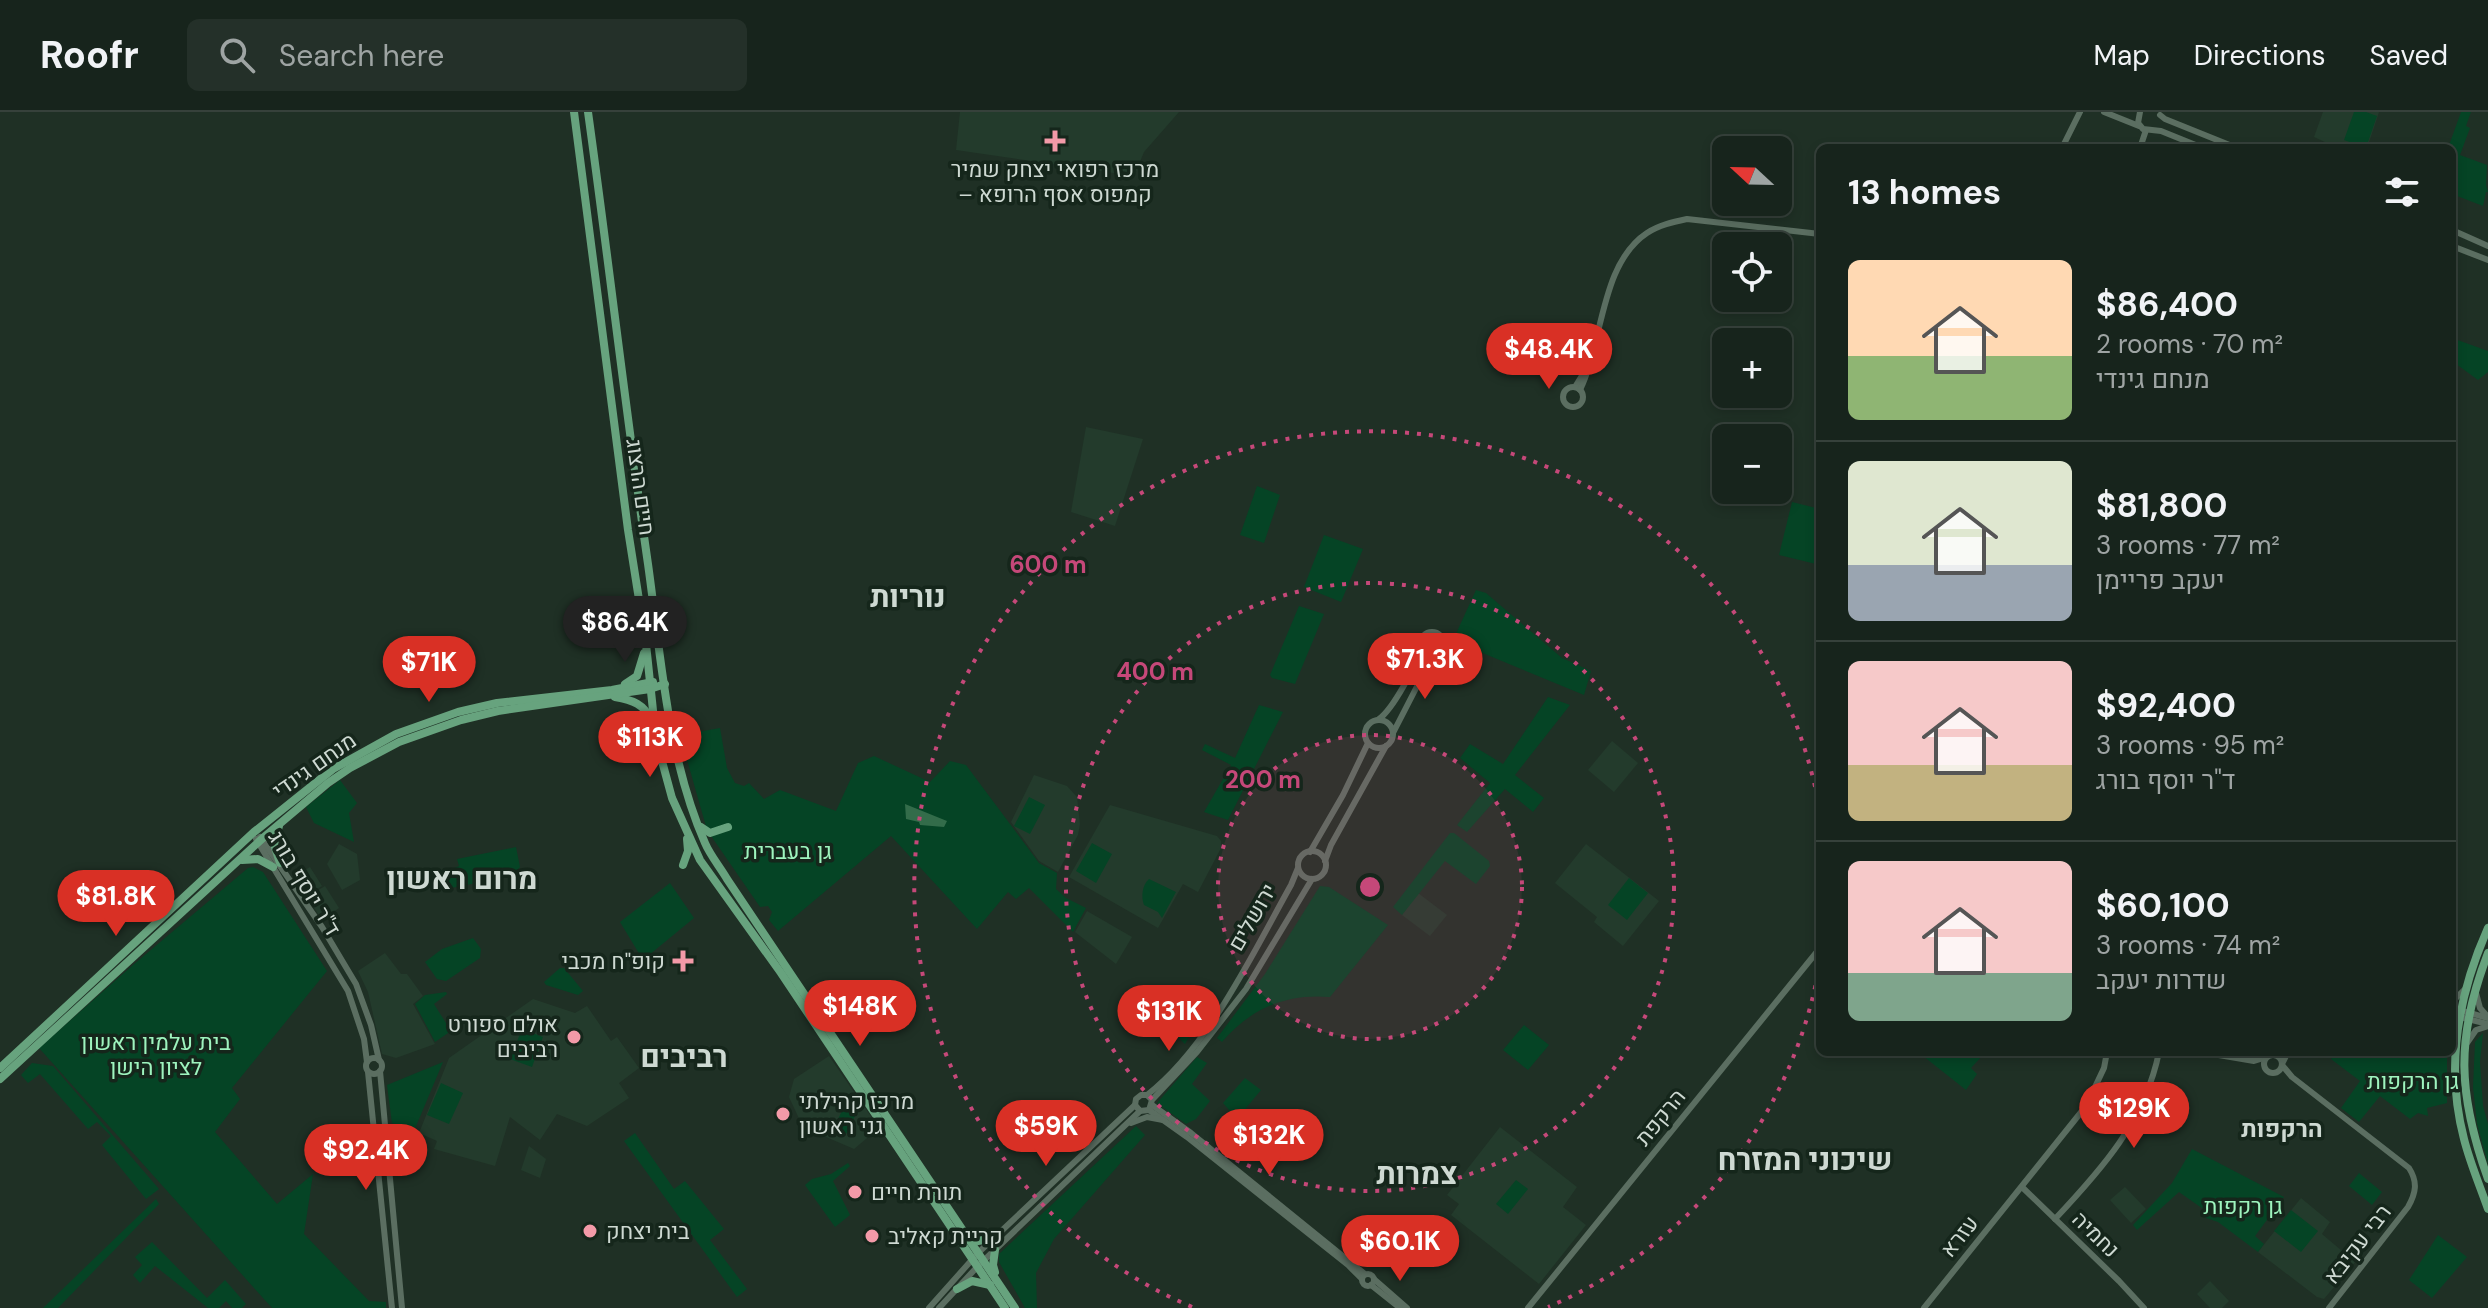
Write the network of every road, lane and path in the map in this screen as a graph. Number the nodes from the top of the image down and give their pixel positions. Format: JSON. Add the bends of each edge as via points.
{"nodes":[{"id":1,"x":574,"y":112,"type":"edge"},
{"id":2,"x":588,"y":112,"type":"edge"},
{"id":3,"x":2080,"y":112,"type":"edge"},
{"id":4,"x":2104,"y":112,"type":"edge"},
{"id":5,"x":2140,"y":112,"type":"edge"},
{"id":6,"x":2159,"y":114,"type":"edge"},
{"id":7,"x":2146,"y":129,"type":"junction"},
{"id":8,"x":2064,"y":144,"type":"edge"},
{"id":9,"x":2141,"y":144,"type":"edge"},
{"id":10,"x":2191,"y":144,"type":"edge"},
{"id":11,"x":2227,"y":144,"type":"edge"},
{"id":12,"x":2456,"y":232,"type":"edge"},
{"id":13,"x":1816,"y":234,"type":"edge"},
{"id":14,"x":2488,"y":246,"type":"edge"},
{"id":15,"x":2456,"y":248,"type":"edge"},
{"id":16,"x":2488,"y":260,"type":"edge"},
{"id":17,"x":1578,"y":388,"type":"dead end"},
{"id":18,"x":646,"y":644,"type":"junction"},
{"id":19,"x":1421,"y":648,"type":"junction"},
{"id":20,"x":1436,"y":655,"type":"junction"},
{"id":21,"x":665,"y":684,"type":"junction"},
{"id":22,"x":650,"y":685,"type":"junction"},
{"id":23,"x":609,"y":693,"type":"junction"},
{"id":24,"x":1379,"y":719,"type":"junction"},
{"id":25,"x":1393,"y":733,"type":"junction"},
{"id":26,"x":656,"y":739,"type":"junction"},
{"id":27,"x":1368,"y":743,"type":"junction"},
{"id":28,"x":1386,"y":746,"type":"junction"},
{"id":29,"x":679,"y":815,"type":"junction"},
{"id":30,"x":285,"y":819,"type":"junction"},
{"id":31,"x":698,"y":824,"type":"junction"},
{"id":32,"x":728,"y":827,"type":"dead end"},
{"id":33,"x":254,"y":832,"type":"junction"},
{"id":34,"x":260,"y":841,"type":"junction"},
{"id":35,"x":1310,"y":852,"type":"junction"},
{"id":36,"x":1325,"y":861,"type":"junction"},
{"id":37,"x":234,"y":864,"type":"junction"},
{"id":38,"x":276,"y":865,"type":"junction"},
{"id":39,"x":683,"y":865,"type":"dead end"},
{"id":40,"x":1298,"y":868,"type":"junction"},
{"id":41,"x":1312,"y":879,"type":"junction"},
{"id":42,"x":2488,"y":928,"type":"edge"},
{"id":43,"x":1816,"y":953,"type":"edge"},
{"id":44,"x":2488,"y":953,"type":"edge"},
{"id":45,"x":2466,"y":986,"type":"junction"},
{"id":46,"x":2476,"y":990,"type":"junction"},
{"id":47,"x":2456,"y":999,"type":"edge"},
{"id":48,"x":2460,"y":1014,"type":"edge"},
{"id":49,"x":2488,"y":1021,"type":"edge"},
{"id":50,"x":2456,"y":1038,"type":"edge"},
{"id":51,"x":2465,"y":1046,"type":"junction"},
{"id":52,"x":2106,"y":1056,"type":"edge"},
{"id":53,"x":2158,"y":1056,"type":"edge"},
{"id":54,"x":2225,"y":1056,"type":"edge"},
{"id":55,"x":2270,"y":1056,"type":"edge"},
{"id":56,"x":2272,"y":1056,"type":"edge"},
{"id":57,"x":2276,"y":1056,"type":"edge"},
{"id":58,"x":2286,"y":1056,"type":"edge"},
{"id":59,"x":2455,"y":1056,"type":"edge"},
{"id":60,"x":379,"y":1060,"type":"junction"},
{"id":61,"x":2254,"y":1061,"type":"junction"},
{"id":62,"x":367,"y":1062,"type":"junction"},
{"id":63,"x":2282,"y":1064,"type":"junction"},
{"id":64,"x":0,"y":1068,"type":"edge"},
{"id":65,"x":2265,"y":1069,"type":"junction"},
{"id":66,"x":380,"y":1071,"type":"junction"},
{"id":67,"x":368,"y":1072,"type":"junction"},
{"id":68,"x":2274,"y":1074,"type":"junction"},
{"id":69,"x":0,"y":1079,"type":"edge"},
{"id":70,"x":2298,"y":1081,"type":"junction"},
{"id":71,"x":1150,"y":1102,"type":"junction"},
{"id":72,"x":1138,"y":1108,"type":"junction"},
{"id":73,"x":1166,"y":1121,"type":"junction"},
{"id":74,"x":1121,"y":1129,"type":"junction"},
{"id":75,"x":2488,"y":1179,"type":"edge"},
{"id":76,"x":2022,"y":1187,"type":"junction"},
{"id":77,"x":2488,"y":1209,"type":"edge"},
{"id":78,"x":2055,"y":1219,"type":"junction"},
{"id":79,"x":967,"y":1238,"type":"junction"},
{"id":80,"x":994,"y":1238,"type":"junction"},
{"id":81,"x":995,"y":1250,"type":"junction"},
{"id":82,"x":978,"y":1260,"type":"junction"},
{"id":83,"x":1364,"y":1277,"type":"junction"},
{"id":84,"x":993,"y":1283,"type":"junction"},
{"id":85,"x":1373,"y":1283,"type":"junction"},
{"id":86,"x":957,"y":1289,"type":"junction"},
{"id":87,"x":392,"y":1308,"type":"edge"},
{"id":88,"x":402,"y":1308,"type":"edge"},
{"id":89,"x":929,"y":1308,"type":"edge"},
{"id":90,"x":939,"y":1308,"type":"edge"},
{"id":91,"x":1005,"y":1308,"type":"edge"},
{"id":92,"x":1015,"y":1308,"type":"edge"},
{"id":93,"x":1400,"y":1308,"type":"edge"},
{"id":94,"x":1407,"y":1308,"type":"edge"},
{"id":95,"x":1528,"y":1308,"type":"edge"},
{"id":96,"x":1924,"y":1308,"type":"edge"},
{"id":97,"x":2144,"y":1308,"type":"edge"},
{"id":98,"x":2329,"y":1308,"type":"edge"}],
"edges":[{"from":1,"to":18,"type":"main road","name":"חיים הרצוג"},
{"from":2,"to":21,"type":"main road","name":"חיים הרצוג"},
{"from":3,"to":8,"type":"street"},
{"from":4,"to":7,"type":"street"},
{"from":5,"to":7,"type":"street","via":[[2137,120]]},
{"from":6,"to":7,"type":"street","via":[[2159,125]]},
{"from":6,"to":11,"type":"street"},
{"from":7,"to":9,"type":"street"},
{"from":7,"to":10,"type":"street"},
{"from":12,"to":14,"type":"street"},
{"from":13,"to":17,"type":"street","via":[[1687,219],[1645,234],[1625,255],[1610,287]]},
{"from":15,"to":16,"type":"street"},
{"from":18,"to":22,"type":"main road","name":"חיים הרצוג"},
{"from":18,"to":23,"type":"main road","via":[[637,676]]},
{"from":19,"to":20,"type":"street"},
{"from":19,"to":20,"type":"street","via":[[1422,636],[1437,632],[1445,645]]},
{"from":19,"to":24,"type":"street"},
{"from":20,"to":25,"type":"street"},
{"from":21,"to":22,"type":"main road","name":"מנחם גינדי"},
{"from":21,"to":31,"type":"main road","name":"חיים הרצוג","via":[[678,759]]},
{"from":22,"to":23,"type":"main road","name":"מנחם גינדי"},
{"from":22,"to":26,"type":"main road","name":"חיים הרצוג"},
{"from":23,"to":26,"type":"main road","via":[[641,705]]},
{"from":23,"to":30,"type":"main road","name":"מנחם גינדי","via":[[498,711],[436,728],[338,776]]},
{"from":23,"to":33,"type":"main road","name":"מנחם גינדי","via":[[497,703],[410,729],[333,769]]},
{"from":24,"to":25,"type":"street"},
{"from":24,"to":27,"type":"street","via":[[1365,730]]},
{"from":25,"to":28,"type":"street"},
{"from":26,"to":29,"type":"main road","name":"חיים הרצוג"},
{"from":27,"to":28,"type":"street"},
{"from":27,"to":35,"type":"street"},
{"from":28,"to":36,"type":"street"},
{"from":29,"to":39,"type":"main road","via":[[688,851]]},
{"from":29,"to":82,"type":"main road","name":"חיים הרצוג","via":[[700,860]]},
{"from":30,"to":34,"type":"main road","name":"מנחם גינדי"},
{"from":30,"to":38,"type":"main road","via":[[274,839]]},
{"from":31,"to":32,"type":"main road","via":[[710,833]]},
{"from":31,"to":79,"type":"main road","name":"חיים הרצוג","via":[[710,852]]},
{"from":33,"to":34,"type":"street","name":"ד\"ר יוסף בורג"},
{"from":33,"to":64,"type":"main road","name":"מנחם גינדי"},
{"from":34,"to":37,"type":"main road","name":"מנחם גינדי"},
{"from":34,"to":38,"type":"street","name":"ד\"ר יוסף בורג"},
{"from":35,"to":36,"type":"street"},
{"from":35,"to":40,"type":"street","via":[[1302,855]]},
{"from":36,"to":41,"type":"street","via":[[1324,873]]},
{"from":37,"to":38,"type":"main road","via":[[253,858]]},
{"from":37,"to":69,"type":"main road","name":"מנחם גינדי"},
{"from":38,"to":60,"type":"street","name":"ד\"ר יוסף בורג","via":[[356,984]]},
{"from":38,"to":62,"type":"street","name":"ד\"ר יוסף בורג","via":[[348,991]]},
{"from":40,"to":41,"type":"street"},
{"from":40,"to":71,"type":"street","name":"ירושלים","via":[[1208,1026]]},
{"from":41,"to":71,"type":"street","name":"ירושלים","via":[[1259,971],[1188,1063]]},
{"from":42,"to":45,"type":"main road"},
{"from":43,"to":95,"type":"street","name":"הרקפת"},
{"from":44,"to":46,"type":"main road"},
{"from":45,"to":47,"type":"street"},
{"from":45,"to":48,"type":"main road"},
{"from":46,"to":48,"type":"main road"},
{"from":46,"to":49,"type":"street"},
{"from":48,"to":49,"type":"street"},
{"from":48,"to":50,"type":"main road"},
{"from":48,"to":51,"type":"main road"},
{"from":49,"to":51,"type":"street"},
{"from":51,"to":75,"type":"main road","via":[[2466,1104]]},
{"from":52,"to":76,"type":"street","via":[[2086,1106]]},
{"from":53,"to":78,"type":"street","via":[[2131,1127]]},
{"from":54,"to":61,"type":"street"},
{"from":55,"to":61,"type":"street"},
{"from":56,"to":65,"type":"street","via":[[2264,1062]]},
{"from":57,"to":63,"type":"street"},
{"from":58,"to":63,"type":"street"},
{"from":59,"to":77,"type":"main road","via":[[2460,1122]]},
{"from":60,"to":62,"type":"street"},
{"from":60,"to":66,"type":"street"},
{"from":61,"to":65,"type":"street"},
{"from":62,"to":67,"type":"street"},
{"from":63,"to":68,"type":"street"},
{"from":63,"to":70,"type":"street"},
{"from":65,"to":68,"type":"street"},
{"from":66,"to":67,"type":"street"},
{"from":66,"to":88,"type":"street"},
{"from":67,"to":87,"type":"street"},
{"from":68,"to":70,"type":"street"},
{"from":70,"to":98,"type":"street","name":"רבי עקיבא","via":[[2404,1164],[2416,1183],[2412,1201]]},
{"from":71,"to":72,"type":"street"},
{"from":71,"to":72,"type":"street","via":[[1139,1096]]},
{"from":71,"to":73,"type":"street"},
{"from":71,"to":83,"type":"street"},
{"from":72,"to":74,"type":"street"},
{"from":72,"to":80,"type":"street"},
{"from":73,"to":74,"type":"street","via":[[1147,1117]]},
{"from":73,"to":83,"type":"street"},
{"from":74,"to":81,"type":"street"},
{"from":76,"to":78,"type":"street","name":"נחמיה"},
{"from":76,"to":96,"type":"street","name":"עזרא"},
{"from":78,"to":97,"type":"street","name":"נחמיה"},
{"from":79,"to":80,"type":"main road"},
{"from":79,"to":82,"type":"main road","name":"חיים הרצוג"},
{"from":80,"to":82,"type":"street"},
{"from":81,"to":82,"type":"street"},
{"from":81,"to":84,"type":"main road"},
{"from":82,"to":84,"type":"main road"},
{"from":82,"to":86,"type":"street"},
{"from":82,"to":89,"type":"street"},
{"from":83,"to":85,"type":"street","via":[[1365,1285]]},
{"from":84,"to":86,"type":"main road","via":[[972,1281]]},
{"from":84,"to":91,"type":"main road"},
{"from":84,"to":92,"type":"main road"},
{"from":85,"to":93,"type":"street"},
{"from":85,"to":94,"type":"street"},
{"from":86,"to":90,"type":"street"}]}
